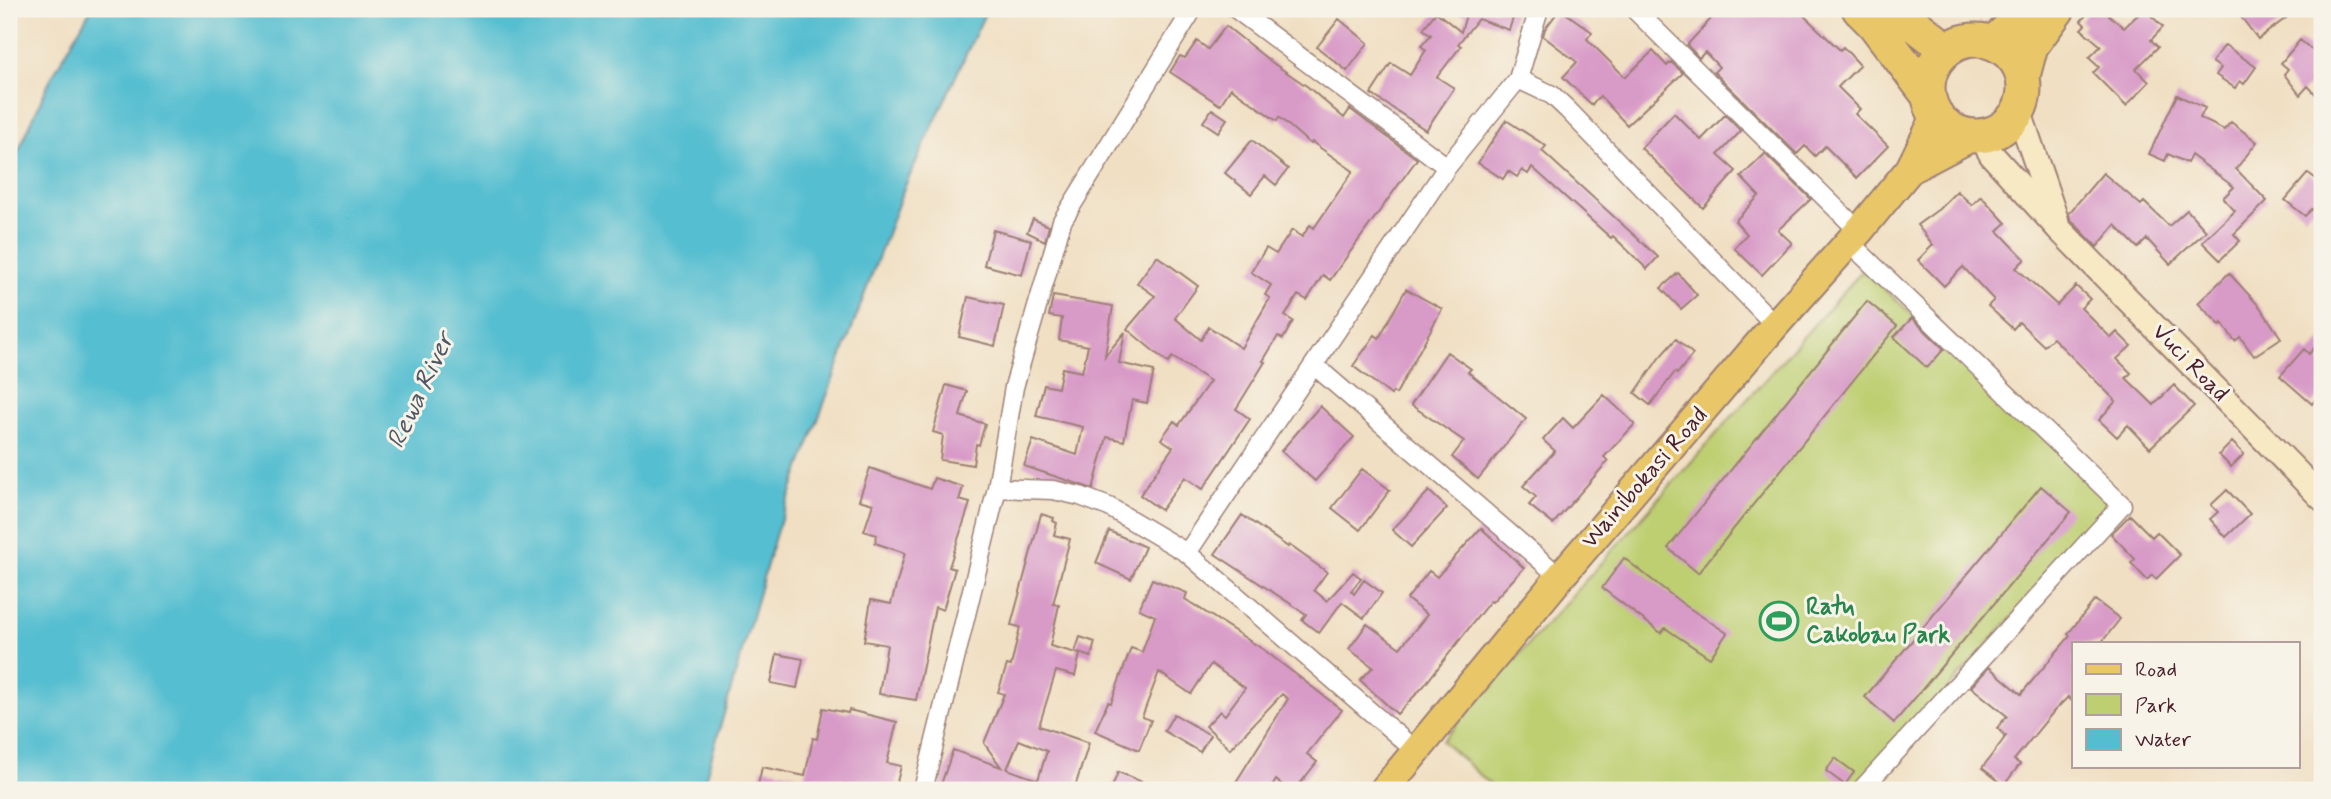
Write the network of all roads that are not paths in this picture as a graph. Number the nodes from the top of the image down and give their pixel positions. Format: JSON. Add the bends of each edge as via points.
{"nodes":[{"id":1,"x":1193,"y":9,"type":"edge"},
{"id":2,"x":1236,"y":9,"type":"edge"},
{"id":3,"x":1539,"y":9,"type":"edge"},
{"id":4,"x":1634,"y":9,"type":"edge"},
{"id":5,"x":1859,"y":9,"type":"edge"},
{"id":6,"x":1895,"y":9,"type":"edge"},
{"id":7,"x":2031,"y":9,"type":"edge"},
{"id":8,"x":2059,"y":9,"type":"edge"},
{"id":9,"x":1994,"y":43,"type":"junction"},
{"id":10,"x":1946,"y":49,"type":"junction"},
{"id":11,"x":2023,"y":76,"type":"junction"},
{"id":12,"x":1518,"y":79,"type":"junction"},
{"id":13,"x":1932,"y":105,"type":"junction"},
{"id":14,"x":2019,"y":112,"type":"junction"},
{"id":15,"x":1977,"y":137,"type":"junction"},
{"id":16,"x":1447,"y":167,"type":"junction"},
{"id":17,"x":1910,"y":169,"type":"junction"},
{"id":18,"x":2058,"y":228,"type":"junction"},
{"id":19,"x":1854,"y":236,"type":"junction"},
{"id":20,"x":1775,"y":325,"type":"junction"},
{"id":21,"x":1315,"y":366,"type":"junction"},
{"id":22,"x":997,"y":488,"type":"junction"},
{"id":23,"x":2322,"y":498,"type":"edge"},
{"id":24,"x":1187,"y":553,"type":"junction"},
{"id":25,"x":1560,"y":577,"type":"junction"},
{"id":26,"x":1417,"y":752,"type":"junction"},
{"id":27,"x":923,"y":790,"type":"edge"},
{"id":28,"x":1384,"y":790,"type":"edge"},
{"id":29,"x":1861,"y":790,"type":"edge"}],
"edges":[{"from":1,"to":22,"type":"street","via":[[1062,221],[1014,387]]},
{"from":2,"to":16,"type":"street"},
{"from":3,"to":12,"type":"street"},
{"from":4,"to":19,"type":"street"},
{"from":5,"to":13,"type":"highway"},
{"from":6,"to":10,"type":"highway"},
{"from":7,"to":9,"type":"highway"},
{"from":8,"to":11,"type":"highway","via":[[2031,47]]},
{"from":9,"to":10,"type":"highway","via":[[1969,39]]},
{"from":9,"to":11,"type":"highway","via":[[2012,56]]},
{"from":10,"to":13,"type":"highway","via":[[1928,77]]},
{"from":11,"to":14,"type":"highway"},
{"from":12,"to":16,"type":"street"},
{"from":12,"to":20,"type":"street","via":[[1552,95],[1568,110]]},
{"from":13,"to":15,"type":"highway","via":[[1951,131]]},
{"from":13,"to":17,"type":"main road","name":"Wainibokasi Road"},
{"from":14,"to":15,"type":"highway","via":[[2003,129]]},
{"from":14,"to":18,"type":"main road","name":"Vuci Road"},
{"from":15,"to":17,"type":"main road","name":"Wainibokasi Road"},
{"from":15,"to":18,"type":"main road","name":"Vuci Road"},
{"from":16,"to":21,"type":"street"},
{"from":17,"to":19,"type":"main road","name":"Wainibokasi Road"},
{"from":18,"to":23,"type":"main road","name":"Vuci Road"},
{"from":19,"to":20,"type":"main road","name":"Wainibokasi Road"},
{"from":19,"to":29,"type":"street","via":[[2122,505]]},
{"from":20,"to":25,"type":"main road","name":"Wainibokasi Road"},
{"from":21,"to":24,"type":"street"},
{"from":21,"to":25,"type":"street"},
{"from":22,"to":24,"type":"street","via":[[1053,490],[1090,500]]},
{"from":22,"to":27,"type":"street"},
{"from":24,"to":26,"type":"street"},
{"from":25,"to":26,"type":"main road","name":"Wainibokasi Road"},
{"from":26,"to":28,"type":"main road","name":"Wainibokasi Road"}]}
